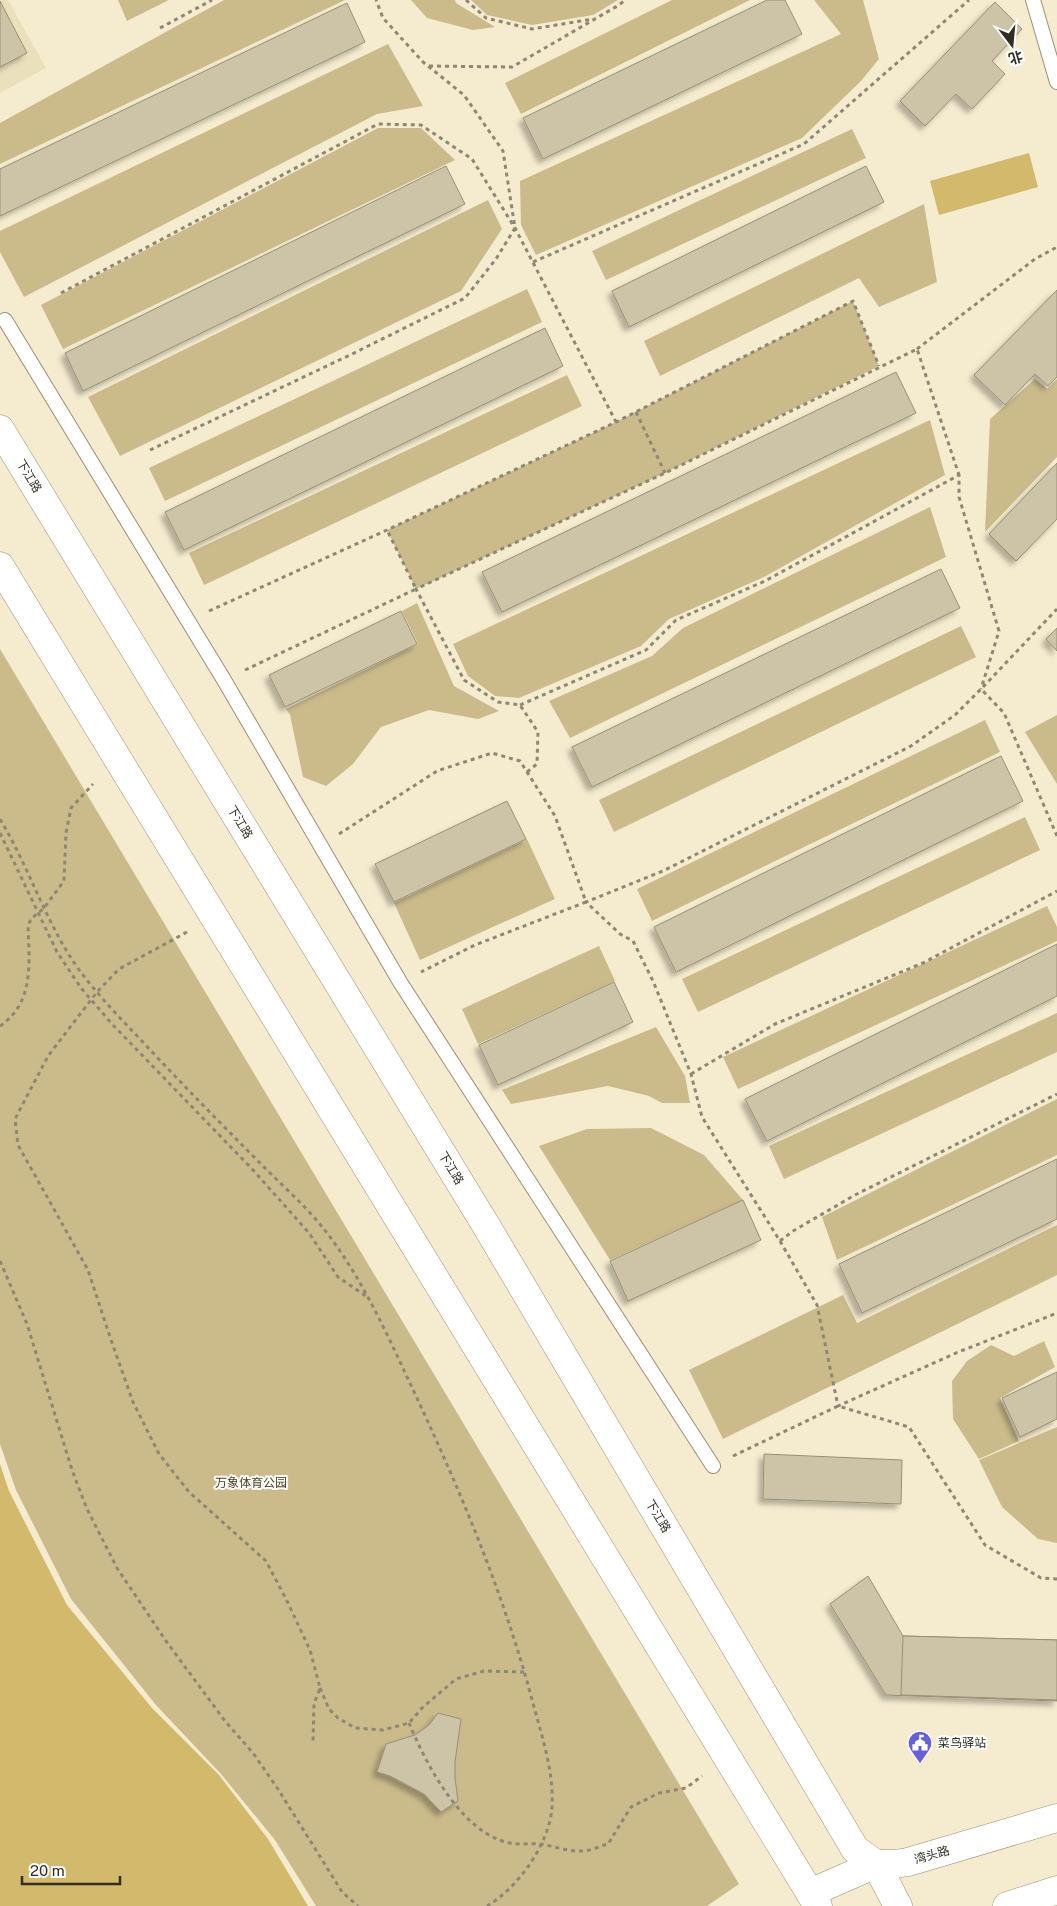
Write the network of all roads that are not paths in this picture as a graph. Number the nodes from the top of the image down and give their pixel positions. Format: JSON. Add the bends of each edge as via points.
{"nodes":[{"id":1,"x":1033,"y":0,"type":"edge"},
{"id":2,"x":1057,"y":82,"type":"edge"},
{"id":3,"x":5,"y":320,"type":"dead end"},
{"id":4,"x":0,"y":428,"type":"edge"},
{"id":5,"x":0,"y":566,"type":"edge"},
{"id":6,"x":713,"y":1466,"type":"road end"},
{"id":7,"x":1057,"y":1818,"type":"edge"},
{"id":8,"x":876,"y":1864,"type":"junction"},
{"id":9,"x":1057,"y":1890,"type":"edge"},
{"id":10,"x":814,"y":1899,"type":"edge"},
{"id":11,"x":898,"y":1906,"type":"edge"},
{"id":12,"x":1007,"y":1906,"type":"edge"}],
"edges":[{"from":1,"to":2,"type":"lane"},
{"from":3,"to":6,"type":"lane","via":[[224,680],[400,982]]},
{"from":4,"to":8,"type":"main road","name":"下江路","via":[[492,1236],[855,1849]]},
{"from":5,"to":10,"type":"main road"},
{"from":7,"to":8,"type":"main road","name":"湾头路","via":[[908,1862]]},
{"from":8,"to":10,"type":"main road","name":"湾头路"},
{"from":8,"to":11,"type":"main road","name":"下江路"},
{"from":9,"to":12,"type":"main road"}]}
